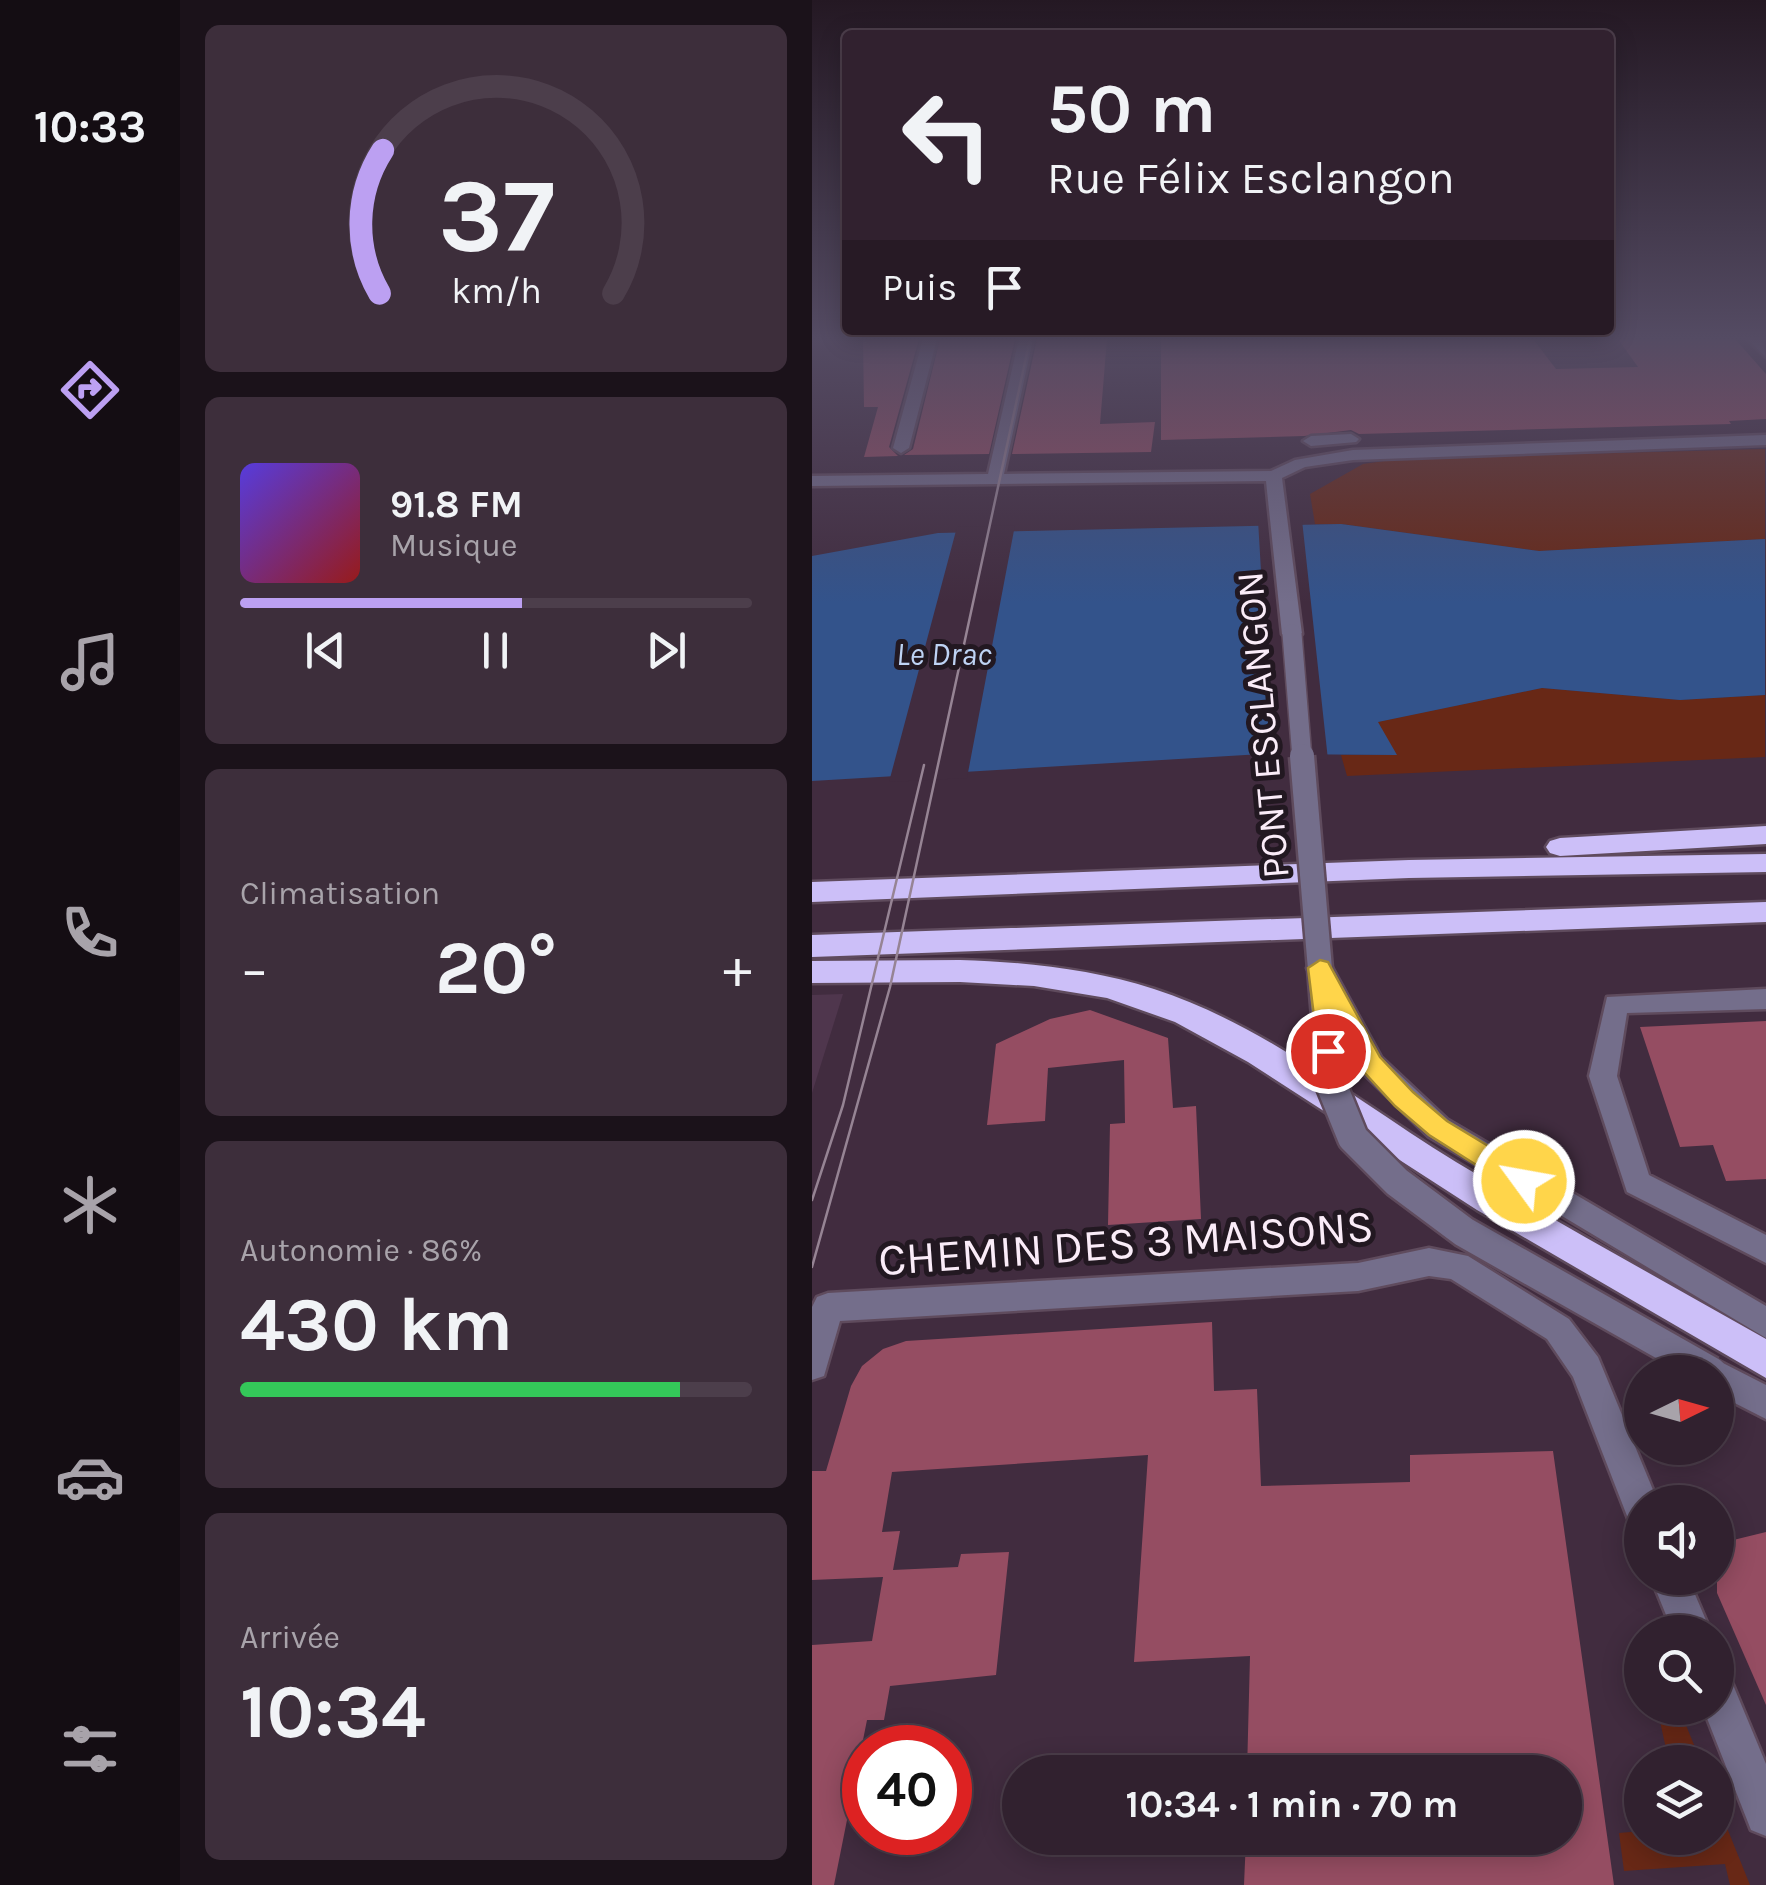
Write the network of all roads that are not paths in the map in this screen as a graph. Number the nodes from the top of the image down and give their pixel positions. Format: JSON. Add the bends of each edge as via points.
{"nodes":[{"id":1,"x":907,"y":427,"type":"edge"},
{"id":2,"x":1007,"y":427,"type":"edge"},
{"id":3,"x":1766,"y":427,"type":"edge"},
{"id":4,"x":1311,"y":440,"type":"dead end"},
{"id":5,"x":1766,"y":440,"type":"edge"},
{"id":6,"x":901,"y":448,"type":"dead end"},
{"id":7,"x":996,"y":479,"type":"junction"},
{"id":8,"x":812,"y":481,"type":"edge"},
{"id":9,"x":1276,"y":484,"type":"junction"},
{"id":10,"x":1766,"y":835,"type":"edge"},
{"id":11,"x":1766,"y":863,"type":"edge"},
{"id":12,"x":1408,"y":869,"type":"junction"},
{"id":13,"x":812,"y":892,"type":"edge"},
{"id":14,"x":1766,"y":912,"type":"edge"},
{"id":15,"x":812,"y":946,"type":"edge"},
{"id":16,"x":1320,"y":968,"type":"junction"},
{"id":17,"x":812,"y":972,"type":"edge"},
{"id":18,"x":1766,"y":999,"type":"edge"},
{"id":19,"x":1766,"y":1250,"type":"edge"},
{"id":20,"x":1766,"y":1322,"type":"edge"},
{"id":21,"x":1681,"y":1355,"type":"edge"},
{"id":22,"x":1766,"y":1360,"type":"edge"},
{"id":23,"x":812,"y":1365,"type":"edge"},
{"id":24,"x":1734,"y":1385,"type":"edge"},
{"id":25,"x":1766,"y":1403,"type":"edge"},
{"id":26,"x":1633,"y":1485,"type":"edge"},
{"id":27,"x":1730,"y":1725,"type":"edge"},
{"id":28,"x":1766,"y":1815,"type":"edge"}],
"edges":[{"from":1,"to":6,"type":"street"},
{"from":2,"to":7,"type":"street"},
{"from":3,"to":4,"type":"street"},
{"from":5,"to":9,"type":"street","via":[[1353,455],[1300,462]]},
{"from":7,"to":8,"type":"street"},
{"from":7,"to":9,"type":"street"},
{"from":9,"to":16,"type":"street","name":"PONT ESCLANGON","bridge":true},
{"from":10,"to":12,"type":"highway","via":[[1558,847]]},
{"from":11,"to":12,"type":"highway"},
{"from":12,"to":13,"type":"highway"},
{"from":14,"to":15,"type":"highway"},
{"from":16,"to":20,"type":"street","via":[[1372,1064],[1438,1128]]},
{"from":16,"to":21,"type":"street","name":"PONT ESCLANGON","bridge":true,"via":[[1329,1079],[1353,1138],[1397,1182],[1464,1232]]},
{"from":17,"to":22,"type":"highway","via":[[1016,972],[1165,1004],[1213,1025],[1401,1145]]},
{"from":18,"to":19,"type":"street","via":[[1616,1004],[1603,1076],[1636,1182]]},
{"from":23,"to":26,"type":"street","name":"CHEMIN DES 3 MAISONS","via":[[828,1307],[1358,1277],[1429,1262],[1457,1266],[1558,1329],[1586,1368]]},
{"from":24,"to":25,"type":"street","name":"PONT ESCLANGON"},
{"from":27,"to":28,"type":"street"}]}
